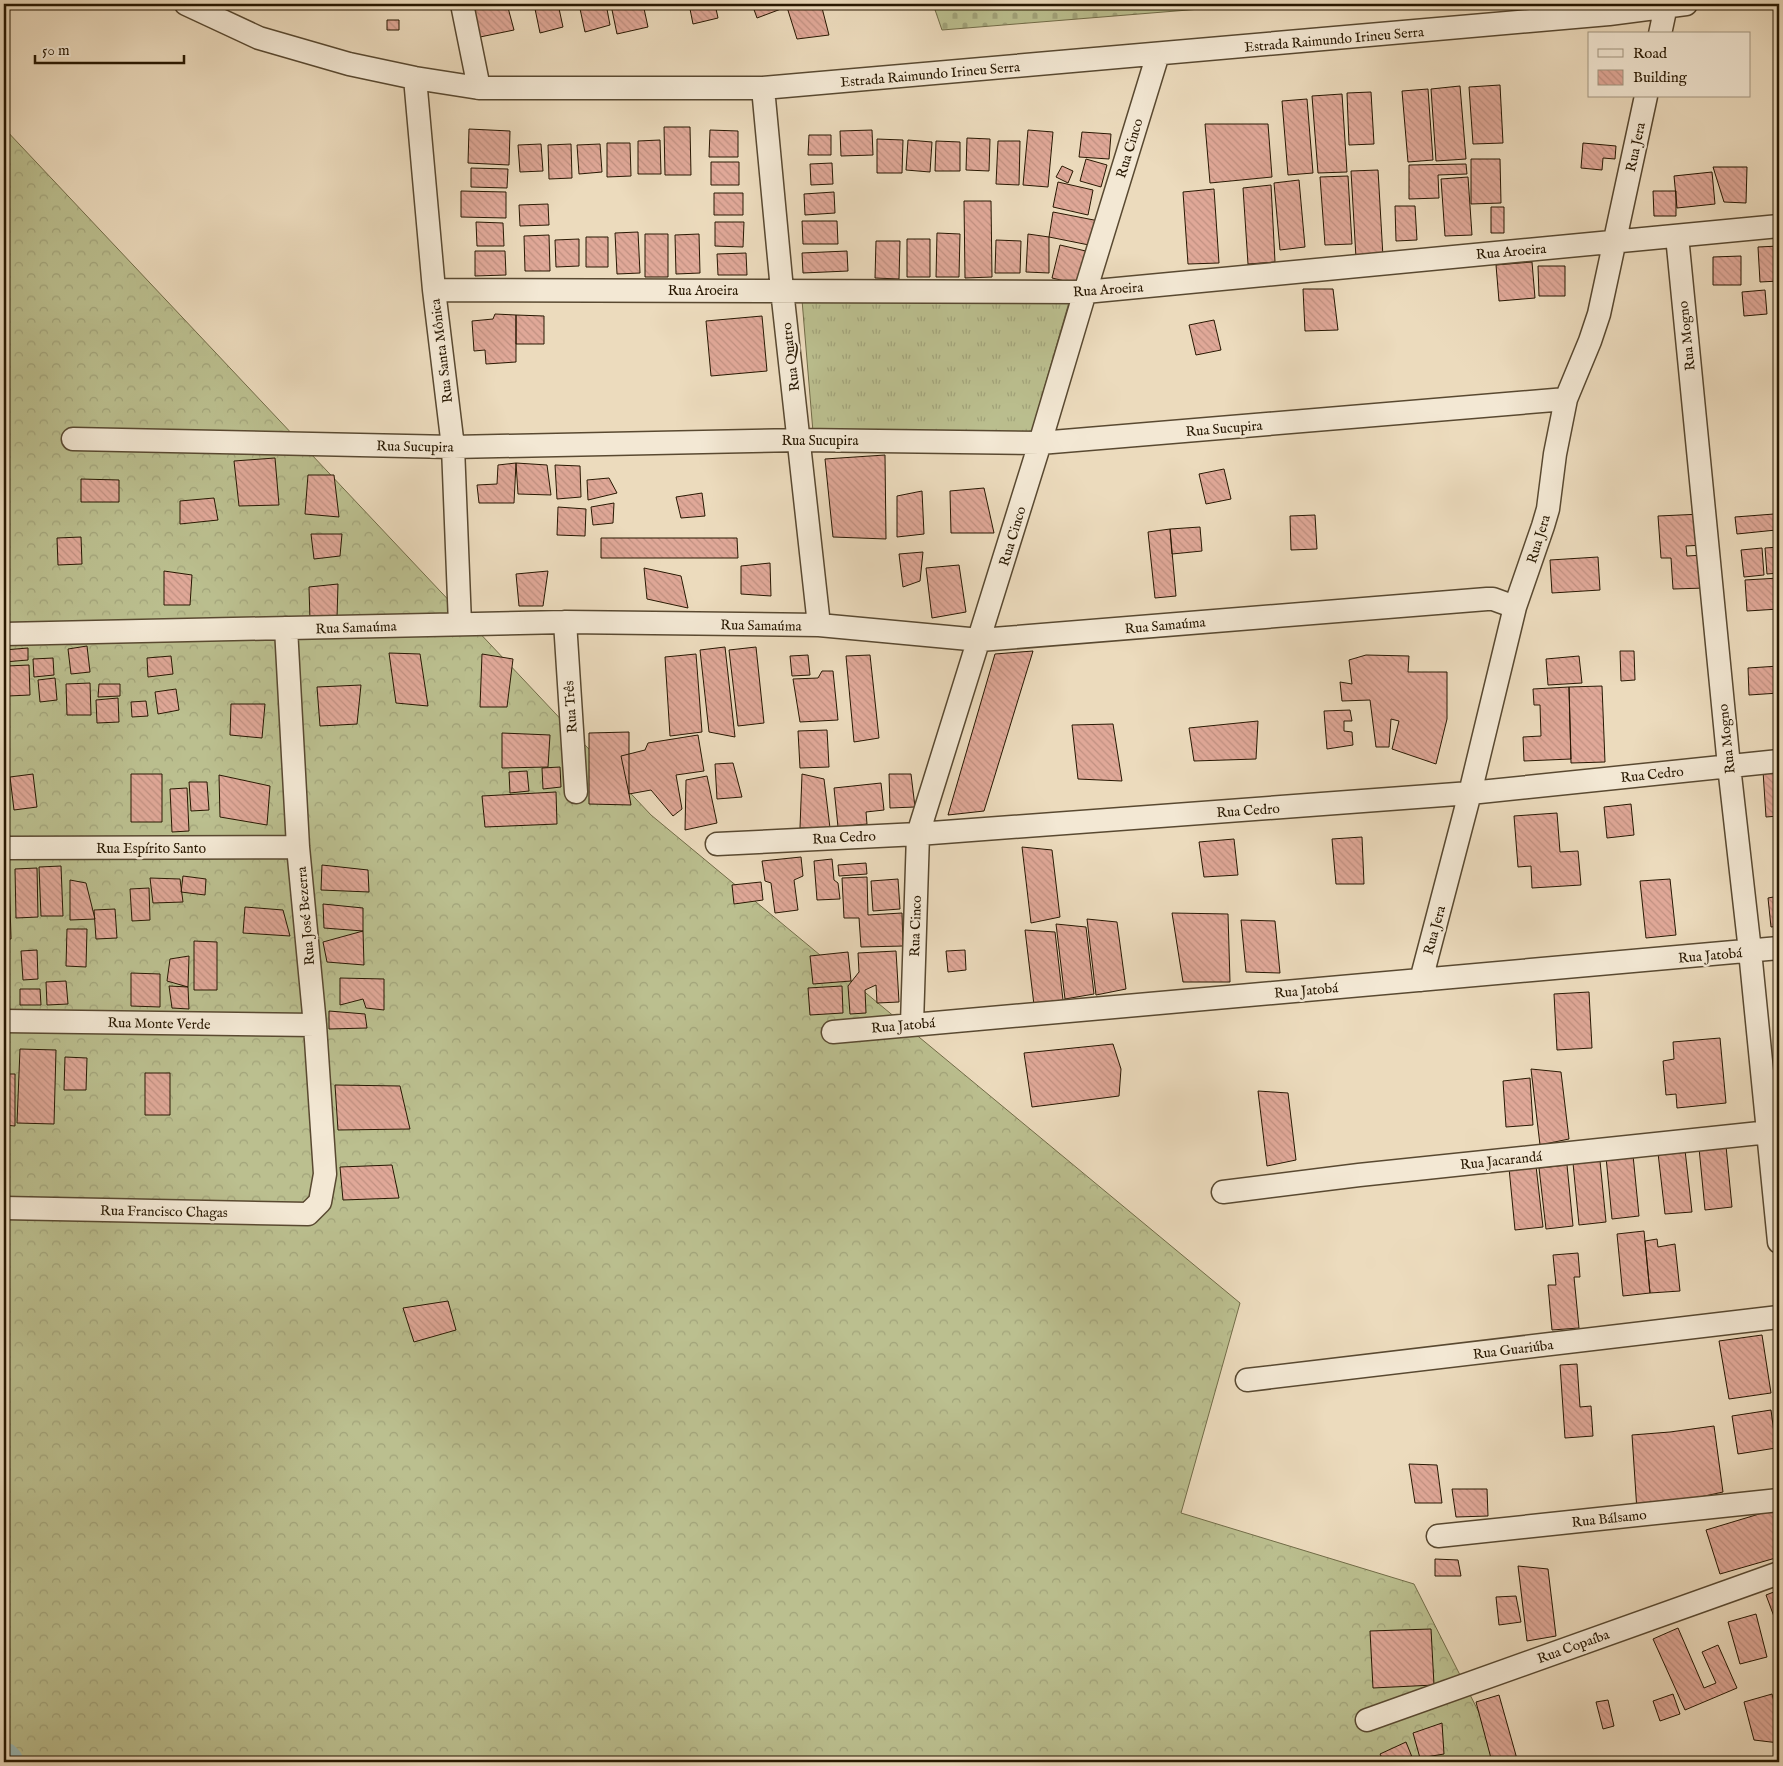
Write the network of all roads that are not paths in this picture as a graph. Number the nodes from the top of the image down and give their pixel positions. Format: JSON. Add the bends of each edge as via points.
{"nodes":[{"id":1,"x":186,"y":4,"type":"edge"},
{"id":2,"x":462,"y":4,"type":"edge"},
{"id":3,"x":1676,"y":5,"type":"edge"},
{"id":4,"x":1609,"y":9,"type":"edge"},
{"id":5,"x":1661,"y":32,"type":"edge"},
{"id":6,"x":1158,"y":54,"type":"junction"},
{"id":7,"x":415,"y":78,"type":"junction"},
{"id":8,"x":479,"y":88,"type":"junction"},
{"id":9,"x":763,"y":88,"type":"junction"},
{"id":10,"x":1646,"y":98,"type":"edge"},
{"id":11,"x":1779,"y":226,"type":"edge"},
{"id":12,"x":1676,"y":236,"type":"junction"},
{"id":13,"x":1615,"y":242,"type":"junction"},
{"id":14,"x":434,"y":290,"type":"junction"},
{"id":15,"x":782,"y":290,"type":"junction"},
{"id":16,"x":1085,"y":292,"type":"junction"},
{"id":17,"x":1566,"y":399,"type":"junction"},
{"id":18,"x":73,"y":439,"type":"dead end"},
{"id":19,"x":800,"y":440,"type":"junction"},
{"id":20,"x":1040,"y":443,"type":"junction"},
{"id":21,"x":453,"y":447,"type":"junction"},
{"id":22,"x":1515,"y":607,"type":"junction"},
{"id":23,"x":564,"y":622,"type":"junction"},
{"id":24,"x":460,"y":624,"type":"junction"},
{"id":25,"x":819,"y":626,"type":"junction"},
{"id":26,"x":286,"y":628,"type":"junction"},
{"id":27,"x":4,"y":634,"type":"edge"},
{"id":28,"x":980,"y":640,"type":"junction"},
{"id":29,"x":1779,"y":761,"type":"edge"},
{"id":30,"x":1729,"y":766,"type":"junction"},
{"id":31,"x":576,"y":792,"type":"dead end"},
{"id":32,"x":1470,"y":793,"type":"junction"},
{"id":33,"x":918,"y":834,"type":"junction"},
{"id":34,"x":716,"y":844,"type":"dead end"},
{"id":35,"x":298,"y":847,"type":"junction"},
{"id":36,"x":4,"y":848,"type":"edge"},
{"id":37,"x":1779,"y":948,"type":"edge"},
{"id":38,"x":1750,"y":951,"type":"junction"},
{"id":39,"x":1421,"y":980,"type":"junction"},
{"id":40,"x":4,"y":1021,"type":"edge"},
{"id":41,"x":315,"y":1024,"type":"junction"},
{"id":42,"x":912,"y":1024,"type":"junction"},
{"id":43,"x":833,"y":1032,"type":"dead end"},
{"id":44,"x":1774,"y":1132,"type":"edge"},
{"id":45,"x":1223,"y":1192,"type":"dead end"},
{"id":46,"x":320,"y":1202,"type":"joint"},
{"id":47,"x":4,"y":1208,"type":"edge"},
{"id":48,"x":1779,"y":1242,"type":"edge"},
{"id":49,"x":1779,"y":1317,"type":"edge"},
{"id":50,"x":1247,"y":1380,"type":"dead end"},
{"id":51,"x":1779,"y":1500,"type":"edge"},
{"id":52,"x":1438,"y":1536,"type":"dead end"},
{"id":53,"x":1779,"y":1573,"type":"edge"},
{"id":54,"x":1367,"y":1720,"type":"dead end"}],
"edges":[{"from":1,"to":7,"type":"street","name":"Estrada Raimundo Irineu Serra","via":[[259,38],[349,64]]},
{"from":2,"to":8,"type":"street"},
{"from":3,"to":4,"type":"street","name":"Estrada Raimundo Irineu Serra"},
{"from":3,"to":5,"type":"street"},
{"from":4,"to":6,"type":"street","name":"Estrada Raimundo Irineu Serra"},
{"from":6,"to":9,"type":"street","name":"Estrada Raimundo Irineu Serra"},
{"from":6,"to":16,"type":"street","name":"Rua Cinco"},
{"from":7,"to":8,"type":"street","name":"Estrada Raimundo Irineu Serra"},
{"from":7,"to":14,"type":"street","name":"Rua Santa Mônica"},
{"from":8,"to":9,"type":"street","name":"Estrada Raimundo Irineu Serra"},
{"from":9,"to":15,"type":"street","name":"Rua Quatro"},
{"from":10,"to":13,"type":"street","name":"Rua Jera"},
{"from":11,"to":12,"type":"street","name":"Rua Aroeira"},
{"from":12,"to":13,"type":"street","name":"Rua Aroeira"},
{"from":12,"to":30,"type":"street","name":"Rua Mogno"},
{"from":13,"to":16,"type":"street","name":"Rua Aroeira"},
{"from":13,"to":17,"type":"street","name":"Rua Jera","via":[[1599,314]]},
{"from":14,"to":15,"type":"street","name":"Rua Aroeira"},
{"from":14,"to":21,"type":"street","name":"Rua Santa Mônica"},
{"from":15,"to":16,"type":"street","name":"Rua Aroeira"},
{"from":15,"to":19,"type":"street","name":"Rua Quatro"},
{"from":16,"to":20,"type":"street","name":"Rua Cinco"},
{"from":17,"to":20,"type":"street","name":"Rua Sucupira"},
{"from":17,"to":22,"type":"street","name":"Rua Jera","via":[[1548,509]]},
{"from":18,"to":21,"type":"street","name":"Rua Sucupira"},
{"from":19,"to":20,"type":"street","name":"Rua Sucupira"},
{"from":19,"to":21,"type":"street","name":"Rua Sucupira"},
{"from":19,"to":25,"type":"street","name":"Rua Quatro"},
{"from":20,"to":28,"type":"street","name":"Rua Cinco"},
{"from":21,"to":24,"type":"street","name":"Rua Santa Mônica"},
{"from":22,"to":28,"type":"street","name":"Rua Samaúma","via":[[1487,599]]},
{"from":22,"to":32,"type":"street","name":"Rua Jera"},
{"from":23,"to":24,"type":"street","name":"Rua Samaúma"},
{"from":23,"to":25,"type":"street","name":"Rua Samaúma"},
{"from":23,"to":31,"type":"street","name":"Rua Três"},
{"from":24,"to":26,"type":"street","name":"Rua Samaúma"},
{"from":25,"to":28,"type":"street","name":"Rua Samaúma"},
{"from":26,"to":27,"type":"street","name":"Rua Samaúma"},
{"from":26,"to":35,"type":"street","name":"Rua José Bezerra"},
{"from":28,"to":33,"type":"street","name":"Rua Cinco"},
{"from":29,"to":30,"type":"street","name":"Rua Cedro"},
{"from":30,"to":32,"type":"street","name":"Rua Cedro"},
{"from":30,"to":38,"type":"street","name":"Rua Mogno"},
{"from":32,"to":33,"type":"street","name":"Rua Cedro"},
{"from":32,"to":39,"type":"street","name":"Rua Jera"},
{"from":33,"to":34,"type":"street","name":"Rua Cedro"},
{"from":33,"to":42,"type":"street","name":"Rua Cinco"},
{"from":35,"to":36,"type":"street","name":"Rua Espírito Santo"},
{"from":35,"to":41,"type":"street","name":"Rua José Bezerra"},
{"from":37,"to":38,"type":"street","name":"Rua Jatobá"},
{"from":38,"to":39,"type":"street","name":"Rua Jatobá"},
{"from":38,"to":44,"type":"street","name":"Rua Mogno"},
{"from":39,"to":42,"type":"street","name":"Rua Jatobá"},
{"from":40,"to":41,"type":"street","name":"Rua Monte Verde"},
{"from":41,"to":46,"type":"street","name":"Rua José Bezerra","via":[[325,1174]]},
{"from":42,"to":43,"type":"street","name":"Rua Jatobá"},
{"from":44,"to":45,"type":"street","name":"Rua Jacarandá"},
{"from":44,"to":48,"type":"street","name":"Rua Mogno"},
{"from":46,"to":47,"type":"street","name":"Rua Francisco Chagas","via":[[308,1214]]},
{"from":49,"to":50,"type":"street","name":"Rua Guariúba"},
{"from":51,"to":52,"type":"street","name":"Rua Bálsamo"},
{"from":53,"to":54,"type":"street","name":"Rua Copaíba"}]}
